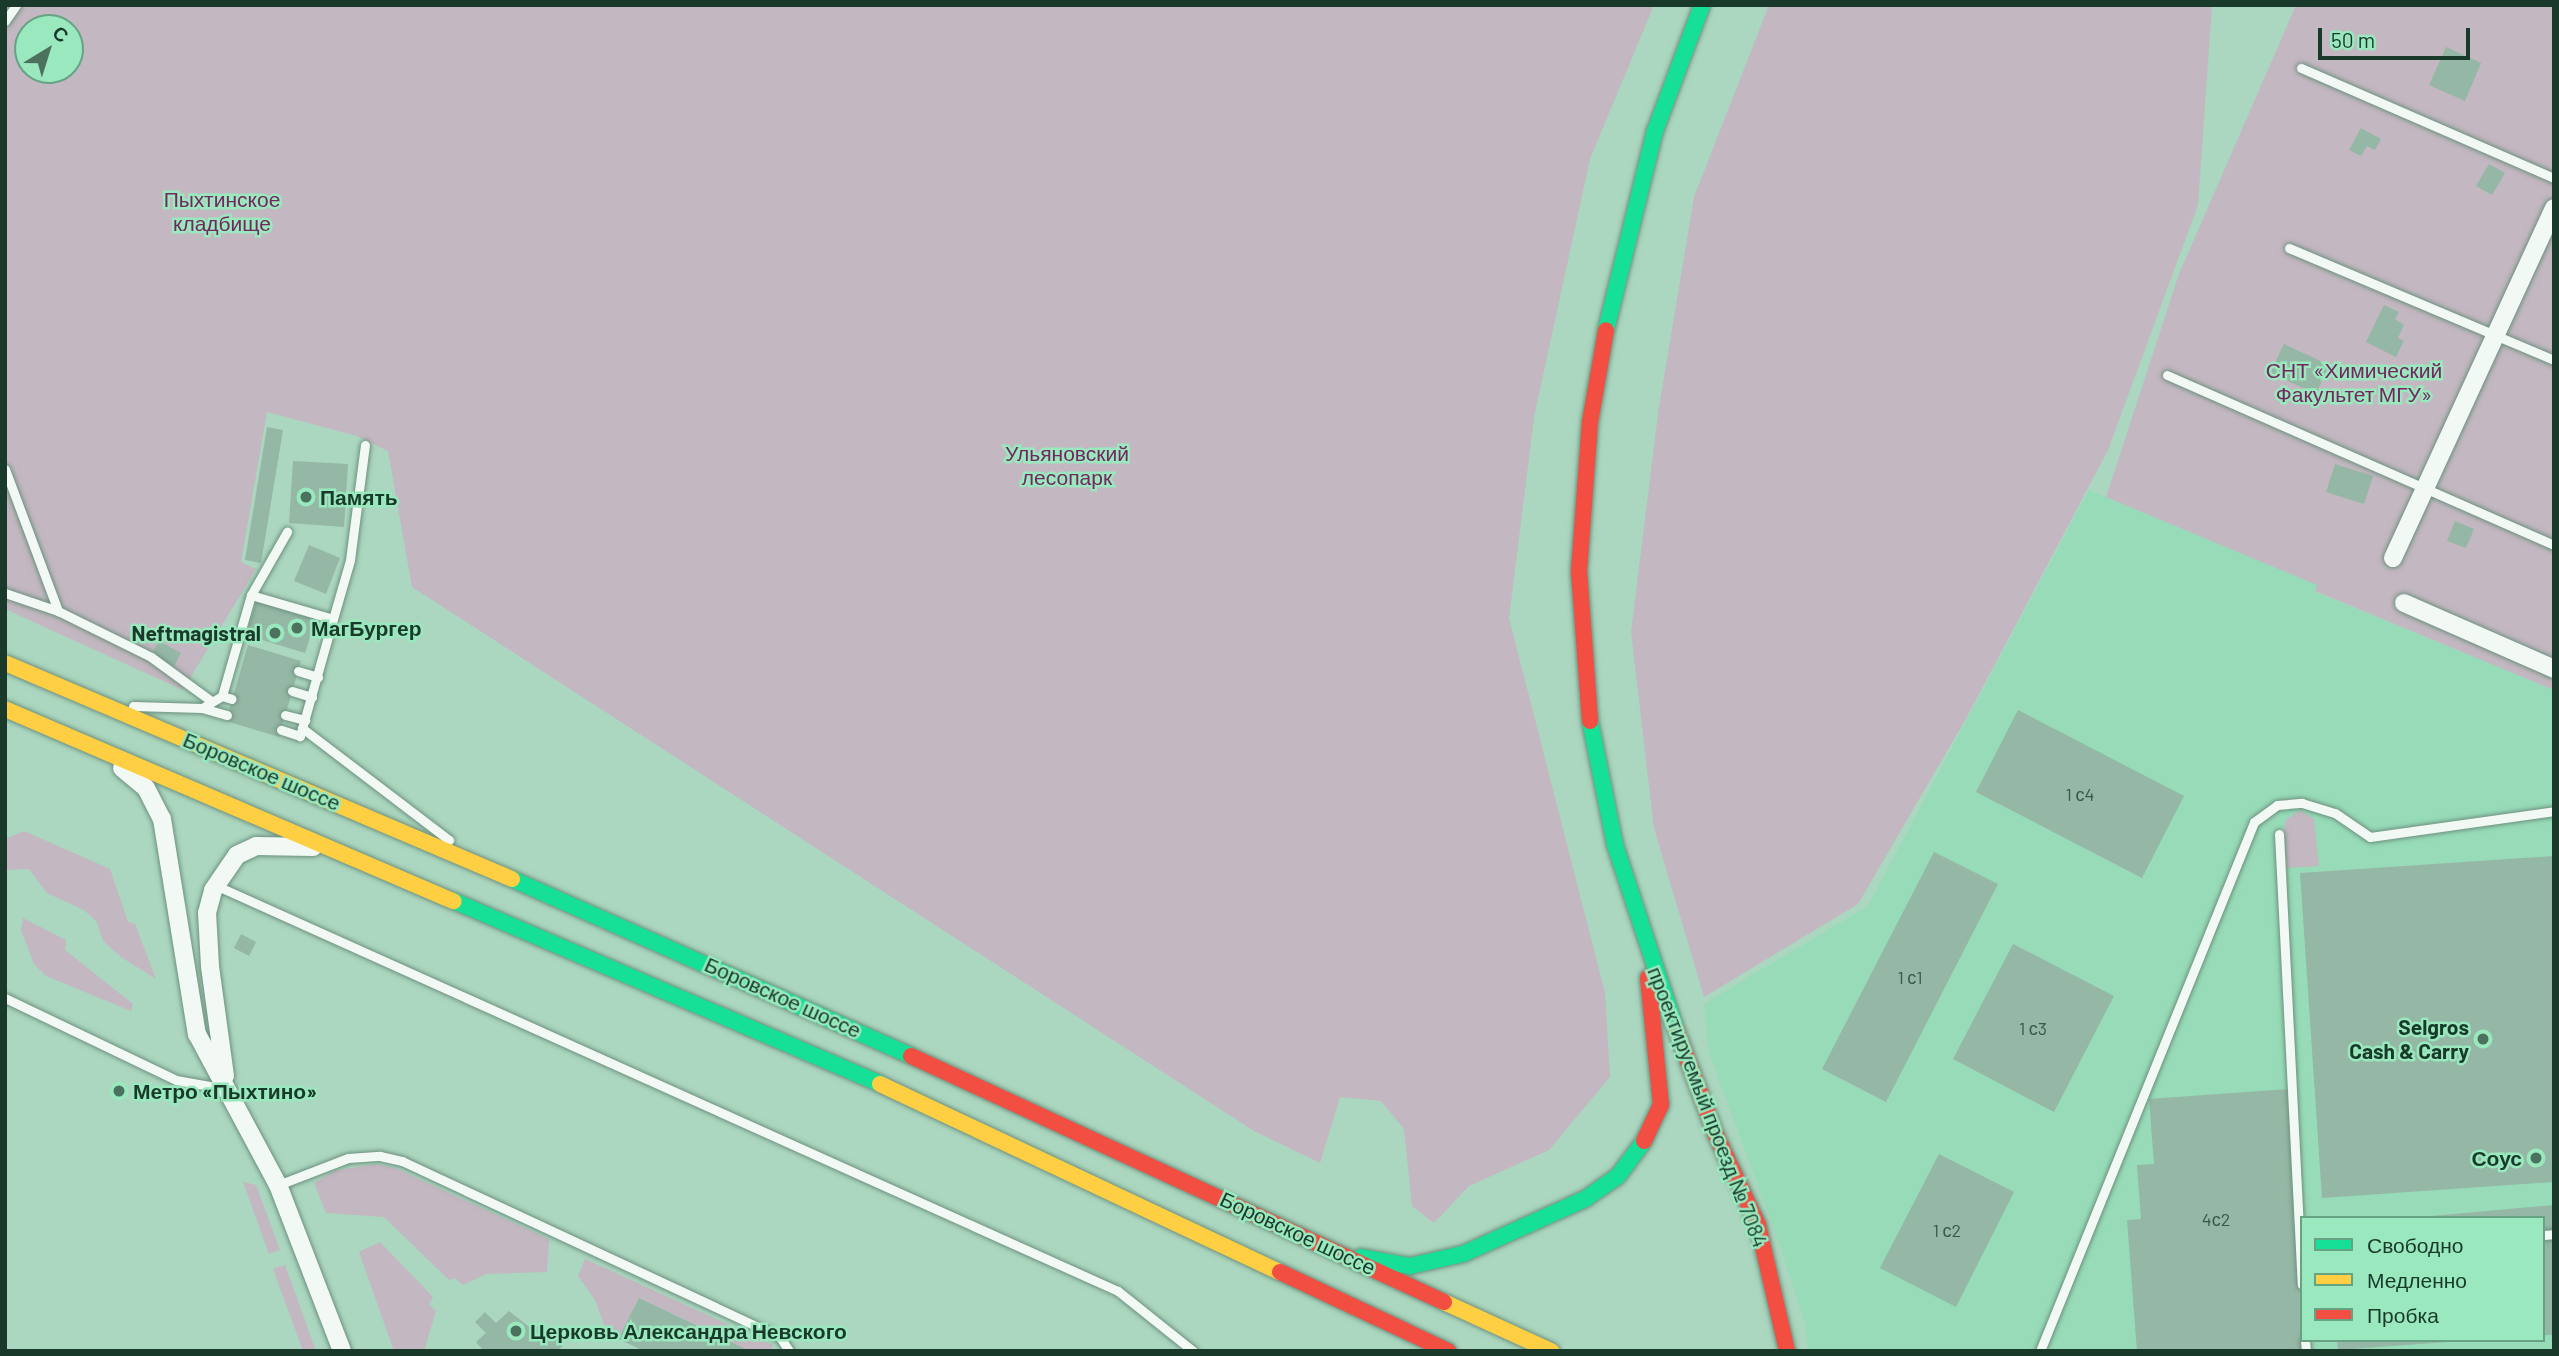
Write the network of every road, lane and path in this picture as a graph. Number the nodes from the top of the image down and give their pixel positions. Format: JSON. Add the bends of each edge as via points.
{"nodes":[{"id":1,"x":16,"y":5,"type":"edge"},
{"id":2,"x":1702,"y":5,"type":"edge"},
{"id":3,"x":5,"y":21,"type":"edge"},
{"id":4,"x":2301,"y":68,"type":"dead end"},
{"id":5,"x":2554,"y":178,"type":"edge"},
{"id":6,"x":2554,"y":208,"type":"edge"},
{"id":7,"x":2289,"y":248,"type":"dead end"},
{"id":8,"x":2495,"y":335,"type":"junction"},
{"id":9,"x":2554,"y":360,"type":"edge"},
{"id":10,"x":2167,"y":375,"type":"dead end"},
{"id":11,"x":365,"y":445,"type":"dead end"},
{"id":12,"x":5,"y":469,"type":"edge"},
{"id":13,"x":2424,"y":491,"type":"junction"},
{"id":14,"x":287,"y":532,"type":"dead end"},
{"id":15,"x":2554,"y":545,"type":"edge"},
{"id":16,"x":2393,"y":558,"type":"dead end"},
{"id":17,"x":5,"y":593,"type":"edge"},
{"id":18,"x":251,"y":595,"type":"junction"},
{"id":19,"x":2404,"y":603,"type":"dead end"},
{"id":20,"x":58,"y":611,"type":"junction"},
{"id":21,"x":333,"y":619,"type":"junction"},
{"id":22,"x":234,"y":652,"type":"junction"},
{"id":23,"x":245,"y":655,"type":"dead end"},
{"id":24,"x":5,"y":663,"type":"edge"},
{"id":25,"x":2554,"y":669,"type":"edge"},
{"id":26,"x":298,"y":671,"type":"dead end"},
{"id":27,"x":318,"y":677,"type":"junction"},
{"id":28,"x":292,"y":691,"type":"dead end"},
{"id":29,"x":222,"y":696,"type":"junction"},
{"id":30,"x":312,"y":697,"type":"junction"},
{"id":31,"x":232,"y":699,"type":"dead end"},
{"id":32,"x":211,"y":700,"type":"junction"},
{"id":33,"x":107,"y":705,"type":"junction"},
{"id":34,"x":202,"y":708,"type":"junction"},
{"id":35,"x":5,"y":709,"type":"edge"},
{"id":36,"x":227,"y":715,"type":"dead end"},
{"id":37,"x":285,"y":715,"type":"dead end"},
{"id":38,"x":304,"y":724,"type":"junction"},
{"id":39,"x":281,"y":730,"type":"dead end"},
{"id":40,"x":97,"y":748,"type":"junction"},
{"id":41,"x":2554,"y":811,"type":"edge"},
{"id":42,"x":2279,"y":834,"type":"dead end"},
{"id":43,"x":332,"y":847,"type":"junction"},
{"id":44,"x":478,"y":864,"type":"junction"},
{"id":45,"x":215,"y":886,"type":"junction"},
{"id":46,"x":1645,"y":946,"type":"junction"},
{"id":47,"x":5,"y":998,"type":"edge"},
{"id":48,"x":10,"y":1006,"type":"edge"},
{"id":49,"x":228,"y":1089,"type":"junction"},
{"id":50,"x":278,"y":1185,"type":"junction"},
{"id":51,"x":2300,"y":1234,"type":"edge"},
{"id":52,"x":1339,"y":1253,"type":"junction"},
{"id":53,"x":342,"y":1351,"type":"edge"},
{"id":54,"x":789,"y":1351,"type":"edge"},
{"id":55,"x":1193,"y":1351,"type":"edge"},
{"id":56,"x":1448,"y":1351,"type":"edge"},
{"id":57,"x":1551,"y":1351,"type":"edge"},
{"id":58,"x":1787,"y":1351,"type":"edge"},
{"id":59,"x":2040,"y":1351,"type":"edge"}],
"edges":[{"from":1,"to":3,"type":"lane"},
{"from":2,"to":46,"type":"main road","name":"проектируемый проезд № 7084","via":[[1655,131],[1615,281],[1590,422],[1579,571],[1586,702],[1615,845]]},
{"from":4,"to":5,"type":"lane"},
{"from":6,"to":8,"type":"street"},
{"from":7,"to":8,"type":"lane"},
{"from":8,"to":9,"type":"lane"},
{"from":8,"to":13,"type":"street"},
{"from":10,"to":13,"type":"lane"},
{"from":11,"to":21,"type":"lane","via":[[350,560]]},
{"from":12,"to":20,"type":"lane"},
{"from":13,"to":15,"type":"lane"},
{"from":13,"to":16,"type":"street"},
{"from":14,"to":18,"type":"lane"},
{"from":17,"to":20,"type":"lane"},
{"from":18,"to":21,"type":"lane"},
{"from":18,"to":22,"type":"lane"},
{"from":19,"to":25,"type":"street"},
{"from":20,"to":32,"type":"lane","via":[[151,657]]},
{"from":21,"to":27,"type":"lane"},
{"from":22,"to":23,"type":"lane"},
{"from":22,"to":29,"type":"lane","via":[[234,674]]},
{"from":24,"to":33,"type":"main road","name":"Боровское шоссе"},
{"from":26,"to":27,"type":"lane"},
{"from":27,"to":30,"type":"lane"},
{"from":28,"to":30,"type":"lane"},
{"from":29,"to":31,"type":"lane"},
{"from":29,"to":32,"type":"lane"},
{"from":30,"to":38,"type":"lane"},
{"from":32,"to":34,"type":"lane"},
{"from":33,"to":34,"type":"lane"},
{"from":33,"to":44,"type":"main road","name":"Боровское шоссе"},
{"from":34,"to":36,"type":"lane"},
{"from":35,"to":40,"type":"main road","name":"Боровское шоссе"},
{"from":37,"to":38,"type":"lane"},
{"from":38,"to":39,"type":"lane","via":[[300,736]]},
{"from":38,"to":44,"type":"lane"},
{"from":40,"to":43,"type":"main road","name":"Боровское шоссе"},
{"from":40,"to":49,"type":"street","via":[[146,788],[162,819],[197,1034]]},
{"from":41,"to":59,"type":"lane","via":[[2370,836],[2334,813],[2302,803],[2277,805],[2254,822]]},
{"from":42,"to":51,"type":"lane"},
{"from":43,"to":45,"type":"street","via":[[257,846],[237,855]]},
{"from":43,"to":56,"type":"main road","name":"Боровское шоссе","via":[[896,1091]]},
{"from":44,"to":52,"type":"main road","name":"Боровское шоссе","via":[[719,967]]},
{"from":45,"to":49,"type":"street","via":[[207,913],[210,966]]},
{"from":45,"to":55,"type":"lane","via":[[1118,1291]]},
{"from":46,"to":52,"type":"main road","name":"проектируемый проезд № 7084","via":[[1661,1105],[1649,1134],[1618,1176],[1585,1199],[1462,1254],[1410,1266]]},
{"from":46,"to":58,"type":"main road","name":"проектируемый проезд № 7084","via":[[1715,1133],[1758,1225]]},
{"from":47,"to":48,"type":"lane"},
{"from":48,"to":49,"type":"lane","via":[[176,1080]]},
{"from":49,"to":50,"type":"street"},
{"from":50,"to":53,"type":"street"},
{"from":50,"to":54,"type":"lane","via":[[356,1157],[402,1161],[780,1337]]},
{"from":52,"to":57,"type":"main road","name":"Боровское шоссе"}]}
